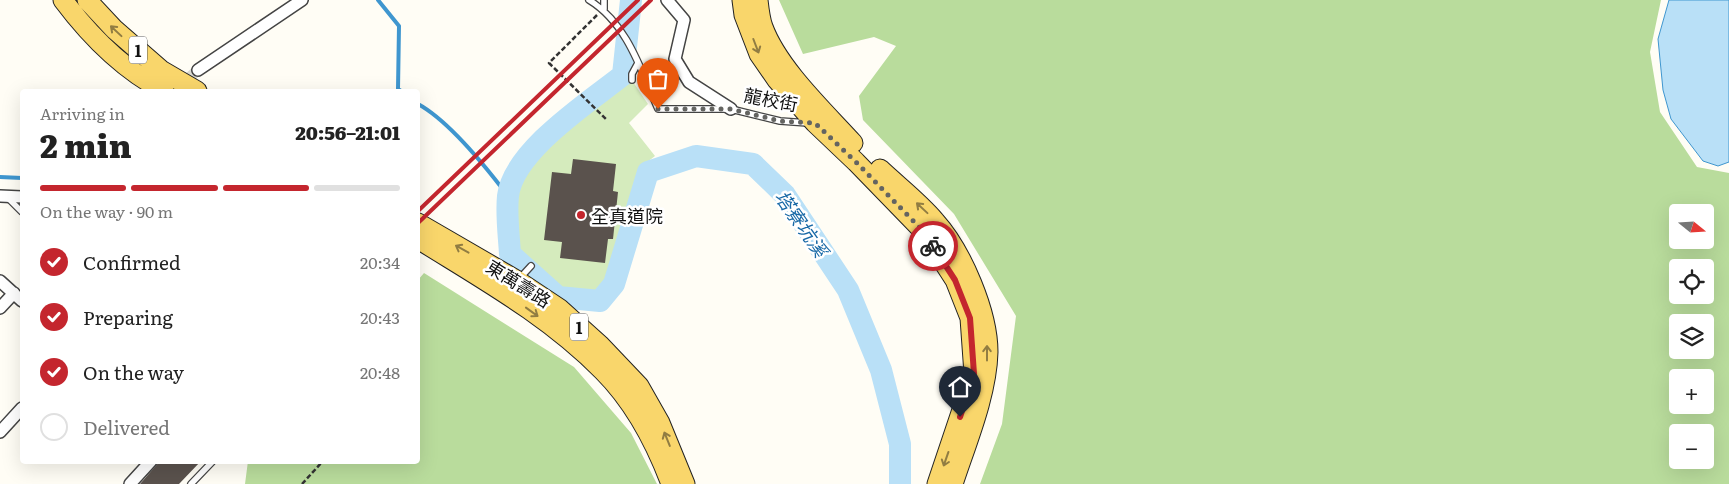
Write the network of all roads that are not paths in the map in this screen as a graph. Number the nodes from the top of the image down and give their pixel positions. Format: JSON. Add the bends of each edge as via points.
{"nodes":[{"id":1,"x":63,"y":0,"type":"edge"},
{"id":2,"x":87,"y":0,"type":"edge"},
{"id":3,"x":302,"y":0,"type":"edge"},
{"id":4,"x":589,"y":0,"type":"edge"},
{"id":5,"x":604,"y":0,"type":"edge"},
{"id":6,"x":668,"y":0,"type":"edge"},
{"id":7,"x":742,"y":0,"type":"edge"},
{"id":8,"x":758,"y":0,"type":"edge"},
{"id":9,"x":604,"y":9,"type":"junction"},
{"id":10,"x":638,"y":63,"type":"junction"},
{"id":11,"x":198,"y":70,"type":"tunnel mouth"},
{"id":12,"x":632,"y":80,"type":"dead end"},
{"id":13,"x":160,"y":89,"type":"edge"},
{"id":14,"x":194,"y":89,"type":"edge"},
{"id":15,"x":731,"y":109,"type":"junction"},
{"id":16,"x":821,"y":119,"type":"junction"},
{"id":17,"x":4,"y":197,"type":"edge"},
{"id":18,"x":20,"y":197,"type":"edge"},
{"id":19,"x":20,"y":210,"type":"edge"},
{"id":20,"x":420,"y":235,"type":"edge"},
{"id":21,"x":531,"y":266,"type":"dead end"},
{"id":22,"x":0,"y":281,"type":"edge"},
{"id":23,"x":513,"y":288,"type":"junction"},
{"id":24,"x":18,"y":297,"type":"edge"},
{"id":25,"x":0,"y":308,"type":"edge"},
{"id":26,"x":20,"y":410,"type":"edge"},
{"id":27,"x":0,"y":432,"type":"edge"},
{"id":28,"x":148,"y":464,"type":"edge"},
{"id":29,"x":210,"y":464,"type":"edge"},
{"id":30,"x":130,"y":484,"type":"edge"},
{"id":31,"x":191,"y":484,"type":"edge"},
{"id":32,"x":671,"y":484,"type":"edge"},
{"id":33,"x":685,"y":484,"type":"edge"},
{"id":34,"x":937,"y":484,"type":"edge"},
{"id":35,"x":953,"y":484,"type":"edge"}],
"edges":[{"from":1,"to":13,"type":"main road","number":"1","via":[[81,24],[114,56]]},
{"from":14,"to":2,"type":"main road","number":"1","one_way":true,"via":[[161,70],[114,29]]},
{"from":3,"to":11,"type":"street"},
{"from":4,"to":9,"type":"lane","name":"龍校街"},
{"from":5,"to":9,"type":"lane"},
{"from":6,"to":15,"type":"street","via":[[684,20],[675,59],[689,82]]},
{"from":7,"to":16,"type":"main road","one_way":true,"via":[[744,15],[759,54],[777,80]]},
{"from":8,"to":16,"type":"main road","via":[[763,26]]},
{"from":9,"to":10,"type":"lane","name":"龍校街","via":[[631,46]]},
{"from":10,"to":12,"type":"lane"},
{"from":10,"to":15,"type":"lane","name":"龍校街","via":[[658,109]]},
{"from":15,"to":16,"type":"lane","name":"龍校街","via":[[780,121]]},
{"from":16,"to":34,"type":"main road","one_way":true,"via":[[856,162],[924,232],[955,280],[970,318],[974,374]]},
{"from":35,"to":16,"type":"main road","one_way":true,"via":[[982,391],[988,352],[979,302],[961,260],[936,221]]},
{"from":17,"to":18,"type":"street"},
{"from":17,"to":19,"type":"lane"},
{"from":20,"to":23,"type":"main road","name":"東萬壽路","number":"1"},
{"from":21,"to":23,"type":"lane"},
{"from":22,"to":24,"type":"street"},
{"from":23,"to":32,"type":"main road","name":"東萬壽路","number":"1","one_way":true,"via":[[538,316],[603,371],[628,401],[646,430]]},
{"from":33,"to":23,"type":"main road","name":"東萬壽路","number":"1","one_way":true,"via":[[660,422],[639,386],[600,345],[560,310]]},
{"from":24,"to":25,"type":"street"},
{"from":26,"to":27,"type":"street"},
{"from":28,"to":30,"type":"street"},
{"from":29,"to":31,"type":"lane"}]}
